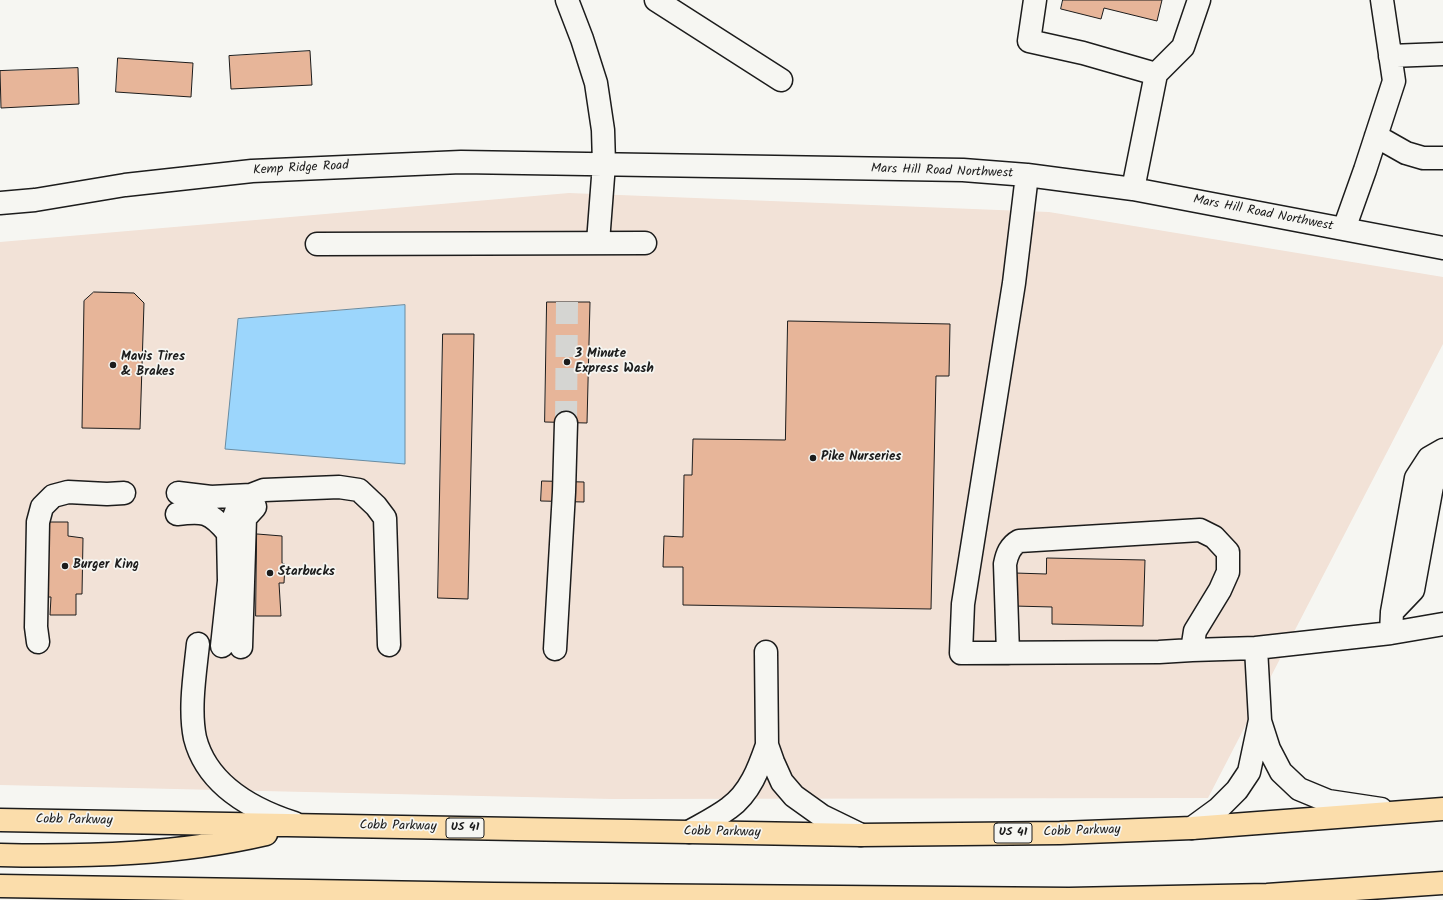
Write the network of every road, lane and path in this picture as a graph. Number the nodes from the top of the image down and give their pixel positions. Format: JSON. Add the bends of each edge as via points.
{"nodes":[{"id":1,"x":567,"y":0,"type":"edge"},
{"id":2,"x":656,"y":0,"type":"edge"},
{"id":3,"x":1035,"y":0,"type":"edge"},
{"id":4,"x":1198,"y":0,"type":"edge"},
{"id":5,"x":1382,"y":0,"type":"edge"},
{"id":6,"x":1443,"y":54,"type":"edge"},
{"id":7,"x":1390,"y":56,"type":"junction"},
{"id":8,"x":1156,"y":74,"type":"junction"},
{"id":9,"x":780,"y":80,"type":"dead end"},
{"id":10,"x":1376,"y":136,"type":"junction"},
{"id":11,"x":1443,"y":158,"type":"edge"},
{"id":12,"x":604,"y":164,"type":"junction"},
{"id":13,"x":1027,"y":175,"type":"junction"},
{"id":14,"x":1133,"y":189,"type":"junction"},
{"id":15,"x":0,"y":203,"type":"edge"},
{"id":16,"x":1344,"y":229,"type":"junction"},
{"id":17,"x":598,"y":242,"type":"junction"},
{"id":18,"x":645,"y":243,"type":"dead end"},
{"id":19,"x":317,"y":244,"type":"dead end"},
{"id":20,"x":1443,"y":248,"type":"edge"},
{"id":21,"x":566,"y":423,"type":"tunnel mouth"},
{"id":22,"x":1443,"y":450,"type":"edge"},
{"id":23,"x":1443,"y":470,"type":"edge"},
{"id":24,"x":124,"y":493,"type":"dead end"},
{"id":25,"x":251,"y":495,"type":"junction"},
{"id":26,"x":228,"y":533,"type":"junction"},
{"id":27,"x":1392,"y":612,"type":"junction"},
{"id":28,"x":1443,"y":624,"type":"edge"},
{"id":29,"x":1391,"y":633,"type":"junction"},
{"id":30,"x":38,"y":642,"type":"dead end"},
{"id":31,"x":198,"y":644,"type":"dead end"},
{"id":32,"x":1256,"y":648,"type":"junction"},
{"id":33,"x":555,"y":649,"type":"dead end"},
{"id":34,"x":1192,"y":650,"type":"junction"},
{"id":35,"x":766,"y":652,"type":"dead end"},
{"id":36,"x":1008,"y":653,"type":"junction"},
{"id":37,"x":1260,"y":720,"type":"junction"},
{"id":38,"x":767,"y":745,"type":"junction"},
{"id":39,"x":1443,"y":809,"type":"edge"},
{"id":40,"x":1403,"y":812,"type":"junction"},
{"id":41,"x":0,"y":820,"type":"edge"},
{"id":42,"x":301,"y":826,"type":"junction"},
{"id":43,"x":1192,"y":828,"type":"junction"},
{"id":44,"x":689,"y":832,"type":"junction"},
{"id":45,"x":861,"y":835,"type":"junction"},
{"id":46,"x":0,"y":855,"type":"edge"},
{"id":47,"x":1443,"y":883,"type":"edge"},
{"id":48,"x":0,"y":886,"type":"edge"},
{"id":49,"x":1267,"y":897,"type":"edge"},
{"id":50,"x":714,"y":898,"type":"edge"},
{"id":51,"x":832,"y":899,"type":"edge"}],
"edges":[{"from":1,"to":12,"type":"street","via":[[596,83]]},
{"from":2,"to":9,"type":"street"},
{"from":3,"to":8,"type":"street","via":[[1029,41]]},
{"from":4,"to":8,"type":"street","via":[[1183,47]]},
{"from":5,"to":7,"type":"street"},
{"from":6,"to":7,"type":"street"},
{"from":7,"to":10,"type":"street","via":[[1394,81]]},
{"from":8,"to":14,"type":"street"},
{"from":10,"to":11,"type":"street","via":[[1406,153],[1423,158]]},
{"from":10,"to":16,"type":"street"},
{"from":12,"to":13,"type":"street","name":"Mars Hill Road Northwest","via":[[963,170]]},
{"from":12,"to":15,"type":"street","name":"Kemp Ridge Road","via":[[460,162],[252,171]]},
{"from":12,"to":17,"type":"street"},
{"from":13,"to":14,"type":"street","name":"Mars Hill Road Northwest"},
{"from":13,"to":36,"type":"street","via":[[1012,297],[963,604],[961,653]]},
{"from":14,"to":16,"type":"street","name":"Mars Hill Road Northwest"},
{"from":16,"to":20,"type":"street","name":"Mars Hill Road Northwest"},
{"from":17,"to":18,"type":"street"},
{"from":17,"to":19,"type":"street"},
{"from":21,"to":33,"type":"street"},
{"from":22,"to":27,"type":"street","via":[[1429,458],[1416,478]]},
{"from":23,"to":27,"type":"street","via":[[1439,472],[1432,486],[1413,590]]},
{"from":24,"to":30,"type":"street","via":[[68,492],[52,496],[42,507],[38,522]]},
{"from":25,"to":26,"type":"street","via":[[237,509]]},
{"from":25,"to":26,"type":"street","via":[[211,497],[177,503],[209,515]]},
{"from":25,"to":26,"type":"street","via":[[264,490],[339,487],[359,490],[376,506],[385,518],[382,645],[374,525],[372,517],[360,504],[340,496],[260,501],[245,518],[232,646]]},
{"from":27,"to":29,"type":"street"},
{"from":28,"to":29,"type":"street"},
{"from":29,"to":32,"type":"street"},
{"from":31,"to":42,"type":"street","via":[[193,719],[195,737],[205,762],[212,773],[237,797],[271,816]]},
{"from":32,"to":34,"type":"street"},
{"from":32,"to":37,"type":"street"},
{"from":34,"to":36,"type":"street"},
{"from":34,"to":36,"type":"street","via":[[1195,632],[1228,572],[1228,552],[1214,537],[1200,530],[1019,541],[1014,544],[1008,551],[1004,564]]},
{"from":35,"to":38,"type":"street"},
{"from":37,"to":40,"type":"street","via":[[1268,749],[1281,772],[1299,788],[1328,801]]},
{"from":37,"to":43,"type":"street","via":[[1249,772],[1238,790]]},
{"from":38,"to":44,"type":"street","via":[[759,768],[746,790],[730,808]]},
{"from":38,"to":45,"type":"street","via":[[782,782],[794,796],[822,816]]},
{"from":39,"to":40,"type":"main road","name":"Cobb Parkway","number":"US 41"},
{"from":40,"to":43,"type":"main road","name":"Cobb Parkway","number":"US 41"},
{"from":41,"to":42,"type":"main road","name":"Cobb Parkway","number":"US 41"},
{"from":42,"to":44,"type":"main road","name":"Cobb Parkway","number":"US 41"},
{"from":42,"to":46,"type":"main road","via":[[193,847],[88,855]]},
{"from":43,"to":45,"type":"main road","name":"Cobb Parkway","number":"US 41","via":[[1060,833]]},
{"from":44,"to":45,"type":"main road","name":"Cobb Parkway","number":"US 41"},
{"from":47,"to":49,"type":"main road"},
{"from":48,"to":50,"type":"main road"},
{"from":49,"to":51,"type":"main road"},
{"from":50,"to":51,"type":"main road"}]}
